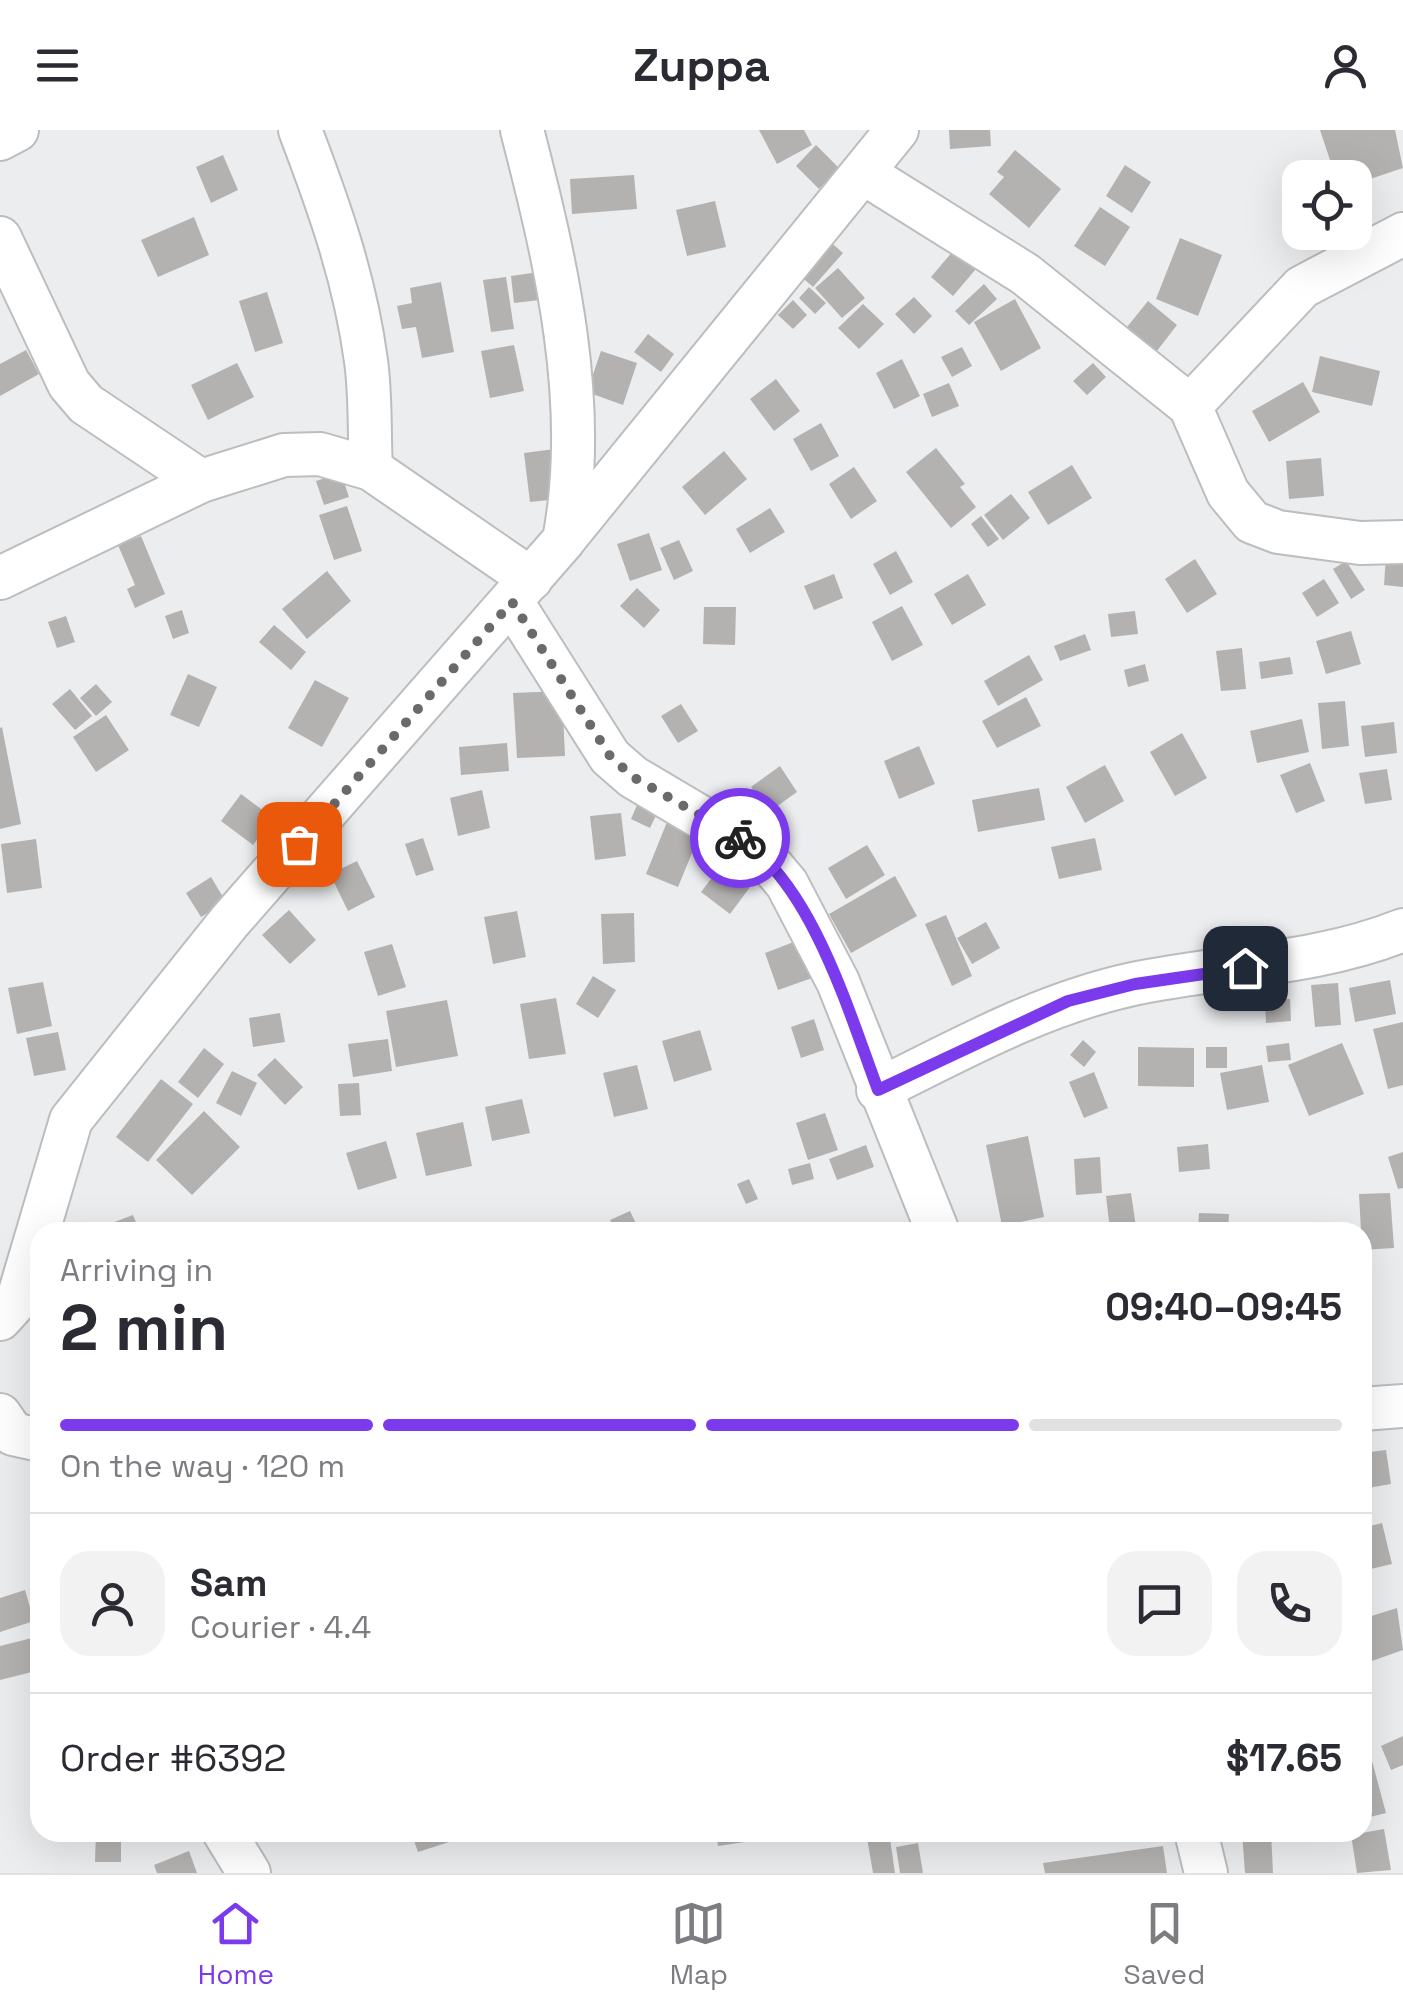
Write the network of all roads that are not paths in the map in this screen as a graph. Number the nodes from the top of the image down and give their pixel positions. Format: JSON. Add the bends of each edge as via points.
{"nodes":[{"id":1,"x":17,"y":130,"type":"edge"},
{"id":2,"x":300,"y":130,"type":"edge"},
{"id":3,"x":522,"y":130,"type":"edge"},
{"id":4,"x":895,"y":131,"type":"edge"},
{"id":5,"x":0,"y":139,"type":"edge"},
{"id":6,"x":865,"y":174,"type":"junction"},
{"id":7,"x":1403,"y":234,"type":"edge"},
{"id":8,"x":0,"y":238,"type":"edge"},
{"id":9,"x":1190,"y":406,"type":"junction"},
{"id":10,"x":371,"y":470,"type":"junction"},
{"id":11,"x":201,"y":480,"type":"junction"},
{"id":12,"x":564,"y":540,"type":"junction"},
{"id":13,"x":1403,"y":542,"type":"edge"},
{"id":14,"x":0,"y":578,"type":"edge"},
{"id":15,"x":522,"y":590,"type":"junction"},
{"id":16,"x":1403,"y":930,"type":"edge"},
{"id":17,"x":878,"y":1090,"type":"junction"},
{"id":18,"x":40,"y":1222,"type":"edge"},
{"id":19,"x":934,"y":1222,"type":"edge"},
{"id":20,"x":30,"y":1258,"type":"edge"},
{"id":21,"x":0,"y":1318,"type":"edge"},
{"id":22,"x":1403,"y":1406,"type":"edge"},
{"id":23,"x":1372,"y":1408,"type":"edge"},
{"id":24,"x":0,"y":1414,"type":"edge"},
{"id":25,"x":30,"y":1438,"type":"edge"},
{"id":26,"x":230,"y":1842,"type":"edge"},
{"id":27,"x":1198,"y":1842,"type":"edge"},
{"id":28,"x":249,"y":1873,"type":"edge"},
{"id":29,"x":1206,"y":1873,"type":"edge"}],
"edges":[{"from":1,"to":5,"type":"street"},
{"from":2,"to":10,"type":"street","via":[[354,286],[367,365]]},
{"from":3,"to":12,"type":"street","via":[[561,304],[573,449]]},
{"from":4,"to":6,"type":"street"},
{"from":6,"to":9,"type":"street","via":[[1024,274]]},
{"from":6,"to":12,"type":"street"},
{"from":7,"to":9,"type":"street","via":[[1302,287]]},
{"from":8,"to":11,"type":"street","via":[[69,384],[86,404]]},
{"from":9,"to":13,"type":"street","via":[[1228,492],[1252,522],[1360,543]]},
{"from":10,"to":11,"type":"street","via":[[320,454],[284,455]]},
{"from":10,"to":15,"type":"street"},
{"from":11,"to":14,"type":"street"},
{"from":12,"to":15,"type":"street"},
{"from":15,"to":17,"type":"street","via":[[610,756],[633,777],[761,852],[787,884],[838,982]]},
{"from":15,"to":18,"type":"street","via":[[230,921],[70,1120]]},
{"from":16,"to":17,"type":"street","via":[[1318,957],[1135,984],[1068,1001]]},
{"from":17,"to":19,"type":"street"},
{"from":20,"to":21,"type":"street","via":[[18,1299]]},
{"from":22,"to":23,"type":"street"},
{"from":24,"to":25,"type":"street","via":[[13,1434]]},
{"from":26,"to":28,"type":"street"},
{"from":27,"to":29,"type":"street"}]}
